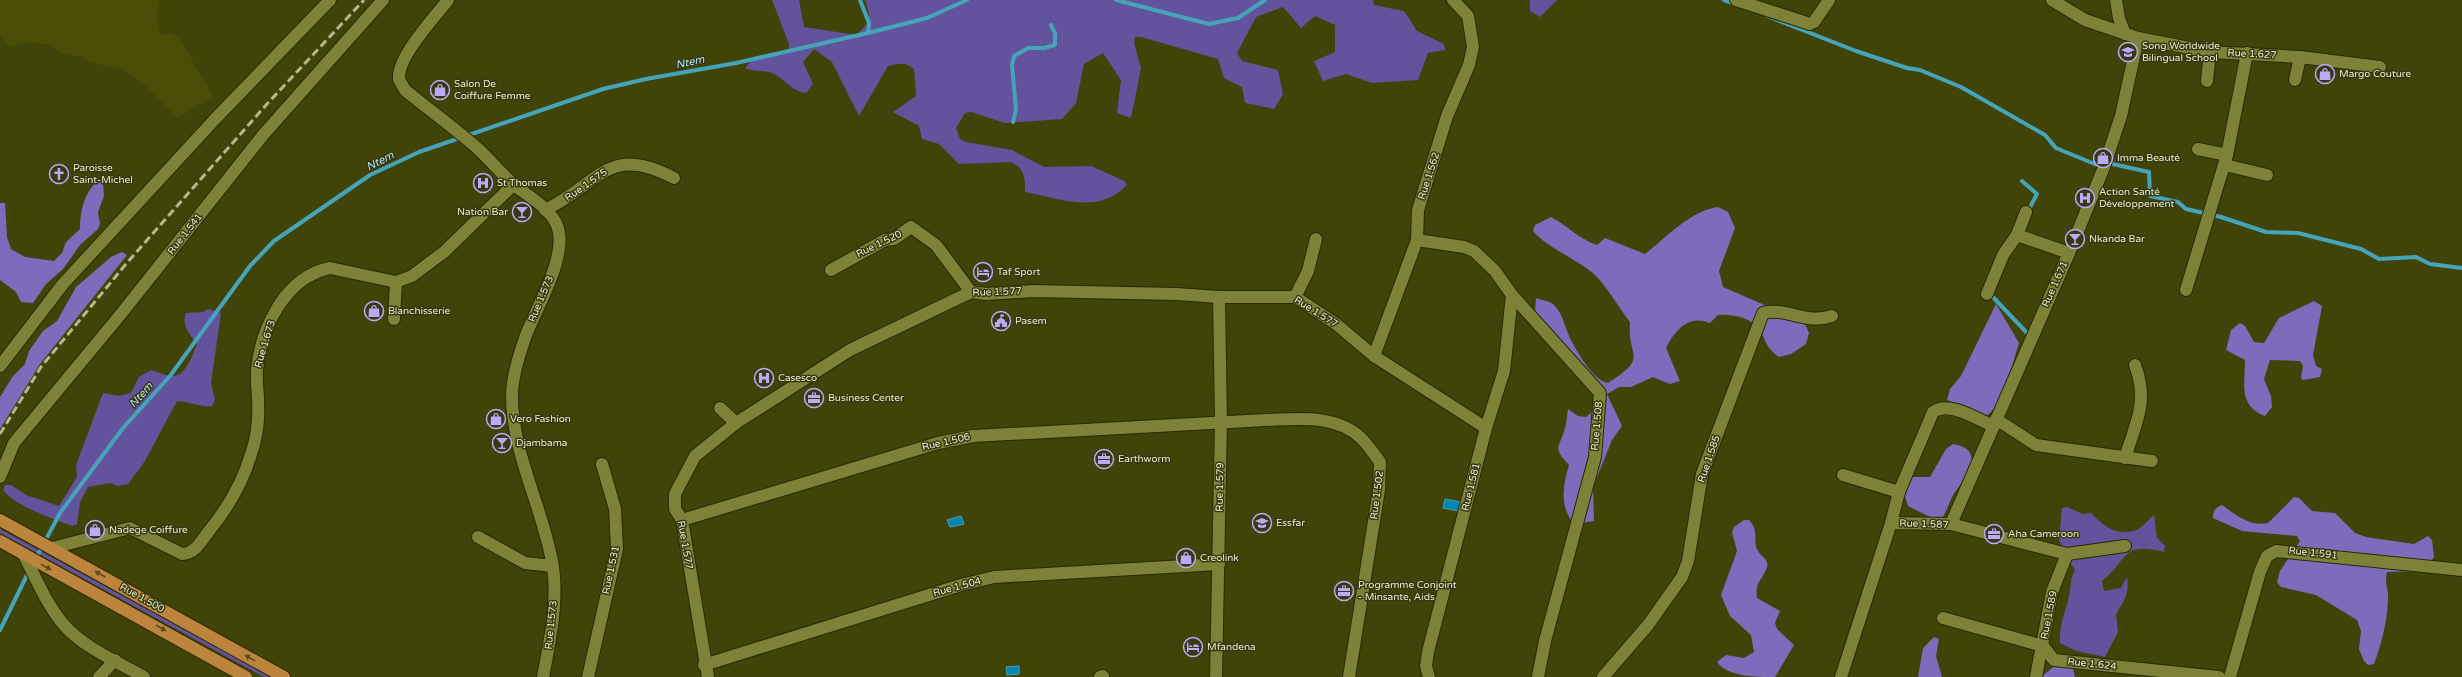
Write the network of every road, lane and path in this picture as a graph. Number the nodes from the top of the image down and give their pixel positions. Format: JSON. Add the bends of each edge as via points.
{"nodes":[{"id":1,"x":330,"y":0,"type":"edge"},
{"id":2,"x":383,"y":0,"type":"edge"},
{"id":3,"x":448,"y":0,"type":"edge"},
{"id":4,"x":1453,"y":0,"type":"edge"},
{"id":5,"x":1736,"y":0,"type":"edge"},
{"id":6,"x":1829,"y":0,"type":"edge"},
{"id":7,"x":2052,"y":0,"type":"edge"},
{"id":8,"x":2116,"y":0,"type":"edge"},
{"id":9,"x":2125,"y":34,"type":"junction"},
{"id":10,"x":2138,"y":38,"type":"junction"},
{"id":11,"x":2210,"y":52,"type":"junction"},
{"id":12,"x":2247,"y":53,"type":"junction"},
{"id":13,"x":2300,"y":57,"type":"junction"},
{"id":14,"x":2380,"y":67,"type":"dead end"},
{"id":15,"x":2295,"y":80,"type":"dead end"},
{"id":16,"x":2207,"y":81,"type":"dead end"},
{"id":17,"x":2198,"y":148,"type":"dead end"},
{"id":18,"x":2226,"y":160,"type":"junction"},
{"id":19,"x":2267,"y":175,"type":"dead end"},
{"id":20,"x":674,"y":178,"type":"dead end"},
{"id":21,"x":514,"y":184,"type":"junction"},
{"id":22,"x":545,"y":210,"type":"junction"},
{"id":23,"x":2026,"y":212,"type":"dead end"},
{"id":24,"x":2017,"y":235,"type":"junction"},
{"id":25,"x":1316,"y":239,"type":"dead end"},
{"id":26,"x":1417,"y":240,"type":"junction"},
{"id":27,"x":2069,"y":253,"type":"junction"},
{"id":28,"x":831,"y":270,"type":"dead end"},
{"id":29,"x":396,"y":282,"type":"junction"},
{"id":30,"x":2186,"y":290,"type":"dead end"},
{"id":31,"x":970,"y":292,"type":"junction"},
{"id":32,"x":1987,"y":294,"type":"dead end"},
{"id":33,"x":1512,"y":295,"type":"junction"},
{"id":34,"x":1219,"y":297,"type":"junction"},
{"id":35,"x":1295,"y":297,"type":"junction"},
{"id":36,"x":1832,"y":316,"type":"dead end"},
{"id":37,"x":394,"y":319,"type":"dead end"},
{"id":38,"x":1374,"y":356,"type":"junction"},
{"id":39,"x":2135,"y":365,"type":"dead end"},
{"id":40,"x":0,"y":366,"type":"edge"},
{"id":41,"x":720,"y":408,"type":"dead end"},
{"id":42,"x":1221,"y":422,"type":"junction"},
{"id":43,"x":1994,"y":422,"type":"junction"},
{"id":44,"x":736,"y":423,"type":"junction"},
{"id":45,"x":1486,"y":428,"type":"junction"},
{"id":46,"x":2125,"y":458,"type":"junction"},
{"id":47,"x":2152,"y":461,"type":"dead end"},
{"id":48,"x":602,"y":464,"type":"dead end"},
{"id":49,"x":1843,"y":475,"type":"dead end"},
{"id":50,"x":0,"y":477,"type":"edge"},
{"id":51,"x":1899,"y":492,"type":"junction"},
{"id":52,"x":0,"y":520,"type":"edge"},
{"id":53,"x":682,"y":520,"type":"junction"},
{"id":54,"x":1891,"y":523,"type":"junction"},
{"id":55,"x":1951,"y":524,"type":"junction"},
{"id":56,"x":478,"y":537,"type":"dead end"},
{"id":57,"x":0,"y":541,"type":"edge"},
{"id":58,"x":2125,"y":546,"type":"dead end"},
{"id":59,"x":52,"y":548,"type":"junction"},
{"id":60,"x":2067,"y":554,"type":"junction"},
{"id":61,"x":24,"y":555,"type":"junction"},
{"id":62,"x":1219,"y":564,"type":"junction"},
{"id":63,"x":553,"y":566,"type":"junction"},
{"id":64,"x":2462,"y":570,"type":"edge"},
{"id":65,"x":1942,"y":618,"type":"dead end"},
{"id":66,"x":2043,"y":646,"type":"junction"},
{"id":67,"x":114,"y":660,"type":"junction"},
{"id":68,"x":704,"y":665,"type":"junction"},
{"id":69,"x":99,"y":677,"type":"edge"},
{"id":70,"x":144,"y":677,"type":"edge"},
{"id":71,"x":246,"y":677,"type":"edge"},
{"id":72,"x":284,"y":677,"type":"edge"},
{"id":73,"x":544,"y":677,"type":"edge"},
{"id":74,"x":588,"y":677,"type":"edge"},
{"id":75,"x":708,"y":677,"type":"edge"},
{"id":76,"x":1216,"y":677,"type":"edge"},
{"id":77,"x":1349,"y":677,"type":"edge"},
{"id":78,"x":1429,"y":677,"type":"edge"},
{"id":79,"x":1538,"y":677,"type":"edge"},
{"id":80,"x":1603,"y":677,"type":"edge"},
{"id":81,"x":1841,"y":677,"type":"edge"},
{"id":82,"x":2036,"y":677,"type":"edge"},
{"id":83,"x":2219,"y":677,"type":"edge"},
{"id":84,"x":2230,"y":677,"type":"edge"}],
"edges":[{"from":1,"to":40,"type":"street","via":[[216,118],[63,284]]},
{"from":2,"to":50,"type":"street","name":"Rue 1.541","via":[[263,135],[14,444]]},
{"from":3,"to":21,"type":"street","name":"Rue 1.573","via":[[408,52],[400,69],[399,80],[405,90],[475,146]]},
{"from":4,"to":26,"type":"street","name":"Rue 1.562","via":[[1468,16],[1472,47],[1469,65],[1447,116],[1418,210]]},
{"from":5,"to":6,"type":"street","via":[[1810,24]]},
{"from":7,"to":9,"type":"street","name":"Rue 1.627","via":[[2085,20]]},
{"from":8,"to":9,"type":"street"},
{"from":9,"to":10,"type":"street","name":"Rue 1.627"},
{"from":10,"to":11,"type":"street","name":"Rue 1.627"},
{"from":10,"to":27,"type":"street","name":"Rue 1.671","via":[[2121,116],[2104,167]]},
{"from":11,"to":12,"type":"street","name":"Rue 1.627"},
{"from":11,"to":16,"type":"street"},
{"from":12,"to":13,"type":"street","name":"Rue 1.627"},
{"from":12,"to":18,"type":"street"},
{"from":13,"to":14,"type":"street","name":"Rue 1.627"},
{"from":13,"to":15,"type":"street"},
{"from":17,"to":18,"type":"street"},
{"from":18,"to":19,"type":"street"},
{"from":18,"to":30,"type":"street"},
{"from":20,"to":22,"type":"street","name":"Rue 1.575","via":[[658,170],[627,163],[605,170],[564,202]]},
{"from":21,"to":22,"type":"street","name":"Rue 1.573"},
{"from":21,"to":29,"type":"street","via":[[444,252],[412,276]]},
{"from":22,"to":63,"type":"street","name":"Rue 1.573","via":[[556,223],[560,237],[558,256],[523,344],[516,366],[512,393],[514,419],[523,457]]},
{"from":23,"to":24,"type":"street"},
{"from":24,"to":27,"type":"street"},
{"from":24,"to":32,"type":"street","via":[[2003,255]]},
{"from":25,"to":35,"type":"street","via":[[1308,271]]},
{"from":26,"to":33,"type":"street","name":"Rue 1.508","via":[[1464,247],[1474,251],[1495,271]]},
{"from":26,"to":38,"type":"street","name":"Rue 1.562"},
{"from":27,"to":43,"type":"street","name":"Rue 1.671"},
{"from":28,"to":31,"type":"street","name":"Rue 1.520","via":[[884,240],[894,239],[911,227],[936,245]]},
{"from":29,"to":37,"type":"street"},
{"from":29,"to":59,"type":"street","name":"Rue 1.673","via":[[330,268],[306,279],[280,301],[259,358],[258,424],[252,454],[224,511],[192,552],[182,554],[130,528]]},
{"from":31,"to":34,"type":"street","name":"Rue 1.577","via":[[986,294],[1034,291]]},
{"from":31,"to":44,"type":"street","name":"Rue 1.577","via":[[861,344]]},
{"from":33,"to":45,"type":"street","name":"Rue 1.581","via":[[1504,371]]},
{"from":33,"to":79,"type":"street","name":"Rue 1.508","via":[[1600,393],[1595,457],[1545,641]]},
{"from":34,"to":35,"type":"street","name":"Rue 1.577"},
{"from":34,"to":42,"type":"street","name":"Rue 1.579"},
{"from":35,"to":38,"type":"street","name":"Rue 1.577","via":[[1336,324]]},
{"from":36,"to":80,"type":"street","name":"Rue 1.585","via":[[1813,320],[1776,311],[1764,313],[1702,474],[1688,561],[1682,577],[1648,625]]},
{"from":38,"to":45,"type":"street","name":"Rue 1.577"},
{"from":39,"to":46,"type":"street","via":[[2141,380],[2143,402]]},
{"from":41,"to":44,"type":"street"},
{"from":42,"to":53,"type":"street","name":"Rue 1.506","via":[[973,436],[938,443]]},
{"from":42,"to":62,"type":"street","name":"Rue 1.579"},
{"from":42,"to":77,"type":"street","name":"Rue 1.502","via":[[1313,419],[1343,424],[1361,438],[1380,462],[1379,490]]},
{"from":43,"to":46,"type":"street","via":[[2036,445]]},
{"from":43,"to":51,"type":"street","via":[[1950,408],[1937,409],[1933,412]]},
{"from":43,"to":55,"type":"street","name":"Rue 1.671"},
{"from":44,"to":53,"type":"street","name":"Rue 1.577","via":[[696,456],[684,477],[675,494],[675,509]]},
{"from":45,"to":78,"type":"street","name":"Rue 1.581","via":[[1428,652],[1426,666]]},
{"from":46,"to":47,"type":"street"},
{"from":48,"to":74,"type":"street","name":"Rue 1.531","via":[[615,509],[617,549]]},
{"from":49,"to":51,"type":"street"},
{"from":51,"to":54,"type":"street"},
{"from":52,"to":59,"type":"main road","name":"Rue 1.500"},
{"from":53,"to":68,"type":"street","name":"Rue 1.577"},
{"from":54,"to":55,"type":"street","name":"Rue 1.587"},
{"from":54,"to":81,"type":"street","name":"Rue 1.587"},
{"from":55,"to":60,"type":"street","name":"Rue 1.587"},
{"from":56,"to":63,"type":"street","via":[[525,563]]},
{"from":57,"to":61,"type":"main road","name":"Rue 1.500"},
{"from":58,"to":60,"type":"street"},
{"from":72,"to":59,"type":"main road","name":"Rue 1.500","one_way":true},
{"from":60,"to":66,"type":"street","name":"Rue 1.589","via":[[2052,592]]},
{"from":61,"to":67,"type":"street","via":[[38,584],[64,625],[81,640]]},
{"from":61,"to":71,"type":"main road","name":"Rue 1.500","one_way":true,"via":[[145,619]]},
{"from":62,"to":68,"type":"street","name":"Rue 1.504","via":[[994,577]]},
{"from":62,"to":76,"type":"street","name":"Rue 1.579"},
{"from":63,"to":73,"type":"street","name":"Rue 1.573","via":[[552,634]]},
{"from":64,"to":84,"type":"street","name":"Rue 1.591","via":[[2276,551],[2267,556],[2260,572]]},
{"from":65,"to":66,"type":"street"},
{"from":66,"to":82,"type":"street","name":"Rue 1.589"},
{"from":66,"to":83,"type":"street","name":"Rue 1.624","via":[[2054,660]]},
{"from":67,"to":69,"type":"street"},
{"from":67,"to":70,"type":"street"},
{"from":68,"to":75,"type":"street","name":"Rue 1.577"}]}
